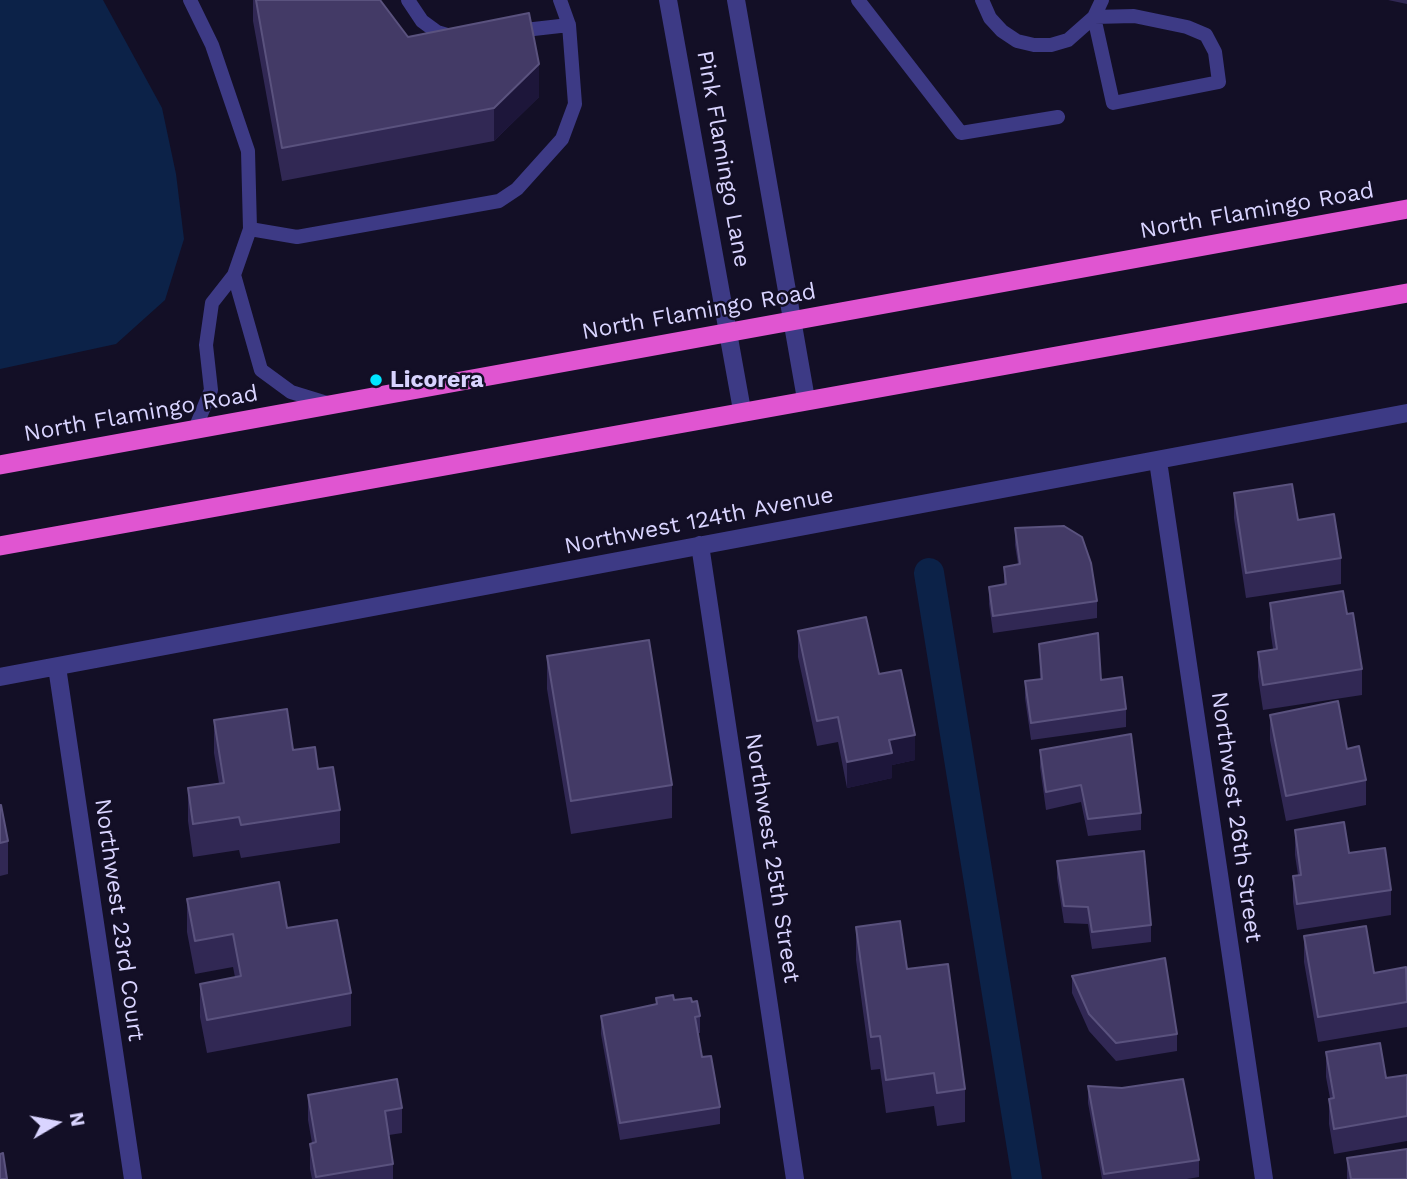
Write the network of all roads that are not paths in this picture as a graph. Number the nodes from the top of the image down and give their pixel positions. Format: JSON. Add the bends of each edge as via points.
{"nodes":[{"id":1,"x":190,"y":0,"type":"edge"},
{"id":2,"x":408,"y":0,"type":"edge"},
{"id":3,"x":560,"y":0,"type":"edge"},
{"id":4,"x":668,"y":0,"type":"edge"},
{"id":5,"x":736,"y":0,"type":"edge"},
{"id":6,"x":858,"y":0,"type":"edge"},
{"id":7,"x":982,"y":0,"type":"edge"},
{"id":8,"x":1102,"y":0,"type":"edge"},
{"id":9,"x":1094,"y":17,"type":"junction"},
{"id":10,"x":569,"y":25,"type":"junction"},
{"id":11,"x":499,"y":33,"type":"edge"},
{"id":12,"x":471,"y":36,"type":"edge"},
{"id":13,"x":1058,"y":117,"type":"dead end"},
{"id":14,"x":1407,"y":209,"type":"edge"},
{"id":15,"x":250,"y":229,"type":"junction"},
{"id":16,"x":234,"y":275,"type":"junction"},
{"id":17,"x":1407,"y":293,"type":"edge"},
{"id":18,"x":792,"y":320,"type":"junction"},
{"id":19,"x":729,"y":332,"type":"junction"},
{"id":20,"x":806,"y":399,"type":"junction"},
{"id":21,"x":331,"y":405,"type":"junction"},
{"id":22,"x":742,"y":410,"type":"junction"},
{"id":23,"x":1407,"y":413,"type":"edge"},
{"id":24,"x":195,"y":429,"type":"junction"},
{"id":25,"x":1158,"y":461,"type":"junction"},
{"id":26,"x":0,"y":465,"type":"edge"},
{"id":27,"x":700,"y":545,"type":"junction"},
{"id":28,"x":0,"y":546,"type":"edge"},
{"id":29,"x":57,"y":667,"type":"junction"},
{"id":30,"x":0,"y":677,"type":"edge"},
{"id":31,"x":133,"y":1179,"type":"edge"},
{"id":32,"x":795,"y":1179,"type":"edge"},
{"id":33,"x":1264,"y":1179,"type":"edge"}],
"edges":[{"from":1,"to":15,"type":"lane","via":[[212,45],[248,151]]},
{"from":2,"to":12,"type":"lane","via":[[438,32]]},
{"from":3,"to":10,"type":"lane"},
{"from":4,"to":19,"type":"street","name":"Pink Flamingo Lane"},
{"from":5,"to":18,"type":"street","name":"Pink Flamingo Lane"},
{"from":6,"to":13,"type":"lane","via":[[961,133]]},
{"from":7,"to":9,"type":"lane","via":[[1002,31],[1034,46],[1069,40]]},
{"from":8,"to":9,"type":"lane"},
{"from":9,"to":9,"type":"lane","via":[[1113,103],[1219,82],[1216,52],[1206,35],[1134,16]]},
{"from":10,"to":11,"type":"lane"},
{"from":10,"to":15,"type":"lane","via":[[575,104],[562,139],[517,189],[499,201],[297,237]]},
{"from":14,"to":18,"type":"highway","name":"North Flamingo Road"},
{"from":15,"to":16,"type":"lane"},
{"from":16,"to":21,"type":"lane","via":[[261,370],[291,392]]},
{"from":16,"to":24,"type":"lane","via":[[212,303],[206,345],[211,390]]},
{"from":17,"to":20,"type":"highway"},
{"from":18,"to":19,"type":"highway","name":"North Flamingo Road"},
{"from":18,"to":20,"type":"street","name":"Pink Flamingo Lane"},
{"from":19,"to":21,"type":"highway","name":"North Flamingo Road"},
{"from":19,"to":22,"type":"street","name":"Pink Flamingo Lane"},
{"from":20,"to":22,"type":"highway"},
{"from":21,"to":24,"type":"highway","name":"North Flamingo Road"},
{"from":22,"to":28,"type":"highway"},
{"from":23,"to":25,"type":"street","name":"Northwest 124th Avenue"},
{"from":24,"to":26,"type":"highway","name":"North Flamingo Road"},
{"from":25,"to":27,"type":"street","name":"Northwest 124th Avenue"},
{"from":25,"to":33,"type":"street","name":"Northwest 26th Street"},
{"from":27,"to":29,"type":"street","name":"Northwest 124th Avenue"},
{"from":27,"to":32,"type":"street","name":"Northwest 25th Street"},
{"from":29,"to":30,"type":"street","name":"Northwest 124th Avenue"},
{"from":29,"to":31,"type":"street","name":"Northwest 23rd Court"}]}
